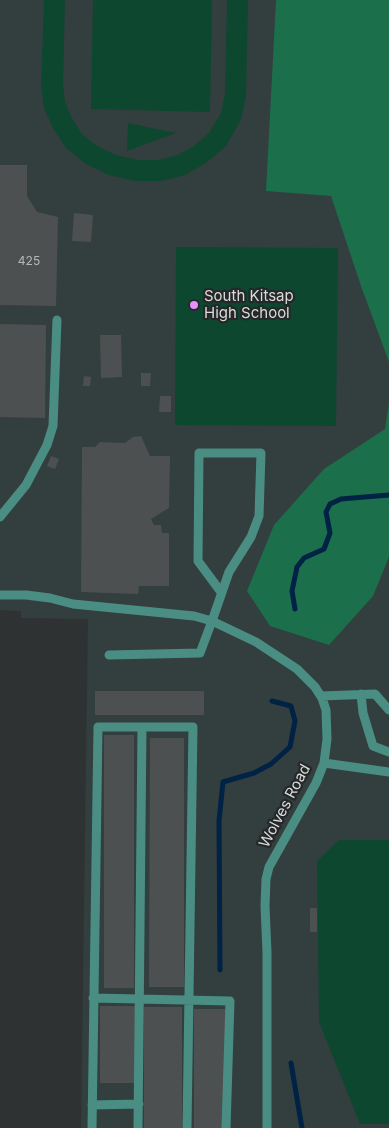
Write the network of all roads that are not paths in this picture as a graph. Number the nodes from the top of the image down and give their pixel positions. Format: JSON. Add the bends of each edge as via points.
{"nodes":[{"id":1,"x":57,"y":320,"type":"dead end"},
{"id":2,"x":0,"y":517,"type":"edge"},
{"id":3,"x":222,"y":592,"type":"junction"},
{"id":4,"x":0,"y":595,"type":"edge"},
{"id":5,"x":212,"y":621,"type":"junction"},
{"id":6,"x":109,"y":655,"type":"dead end"},
{"id":7,"x":361,"y":694,"type":"junction"},
{"id":8,"x":321,"y":696,"type":"junction"},
{"id":9,"x":389,"y":710,"type":"edge"},
{"id":10,"x":142,"y":727,"type":"junction"},
{"id":11,"x":389,"y":752,"type":"edge"},
{"id":12,"x":324,"y":762,"type":"junction"},
{"id":13,"x":389,"y":772,"type":"edge"},
{"id":14,"x":93,"y":998,"type":"junction"},
{"id":15,"x":140,"y":998,"type":"junction"},
{"id":16,"x":189,"y":1000,"type":"junction"},
{"id":17,"x":139,"y":1104,"type":"junction"},
{"id":18,"x":92,"y":1105,"type":"junction"},
{"id":19,"x":92,"y":1128,"type":"edge"},
{"id":20,"x":138,"y":1128,"type":"edge"},
{"id":21,"x":187,"y":1128,"type":"edge"},
{"id":22,"x":226,"y":1128,"type":"edge"},
{"id":23,"x":267,"y":1128,"type":"edge"}],
"edges":[{"from":1,"to":2,"type":"lane","via":[[53,426],[26,485]]},
{"from":3,"to":3,"type":"lane","via":[[198,561],[199,453],[261,453],[259,516]]},
{"from":3,"to":5,"type":"lane"},
{"from":4,"to":5,"type":"lane","name":"Wolves Road","via":[[50,598],[73,604],[194,616]]},
{"from":5,"to":6,"type":"lane","via":[[200,653]]},
{"from":5,"to":8,"type":"lane","name":"Wolves Road","via":[[256,642],[297,669]]},
{"from":7,"to":8,"type":"lane"},
{"from":7,"to":9,"type":"lane","via":[[376,694]]},
{"from":7,"to":11,"type":"lane","via":[[373,746]]},
{"from":8,"to":12,"type":"lane","name":"Wolves Road","via":[[326,710],[328,739]]},
{"from":10,"to":14,"type":"lane","via":[[98,726]]},
{"from":10,"to":15,"type":"lane"},
{"from":10,"to":16,"type":"lane","via":[[193,727]]},
{"from":12,"to":13,"type":"lane"},
{"from":12,"to":23,"type":"lane","name":"Wolves Road","via":[[316,783],[269,867],[266,879]]},
{"from":14,"to":15,"type":"lane"},
{"from":14,"to":18,"type":"lane"},
{"from":15,"to":16,"type":"lane"},
{"from":15,"to":17,"type":"lane"},
{"from":16,"to":21,"type":"lane"},
{"from":16,"to":22,"type":"lane","via":[[230,1000]]},
{"from":17,"to":18,"type":"lane"},
{"from":17,"to":20,"type":"lane"},
{"from":18,"to":19,"type":"lane"}]}
